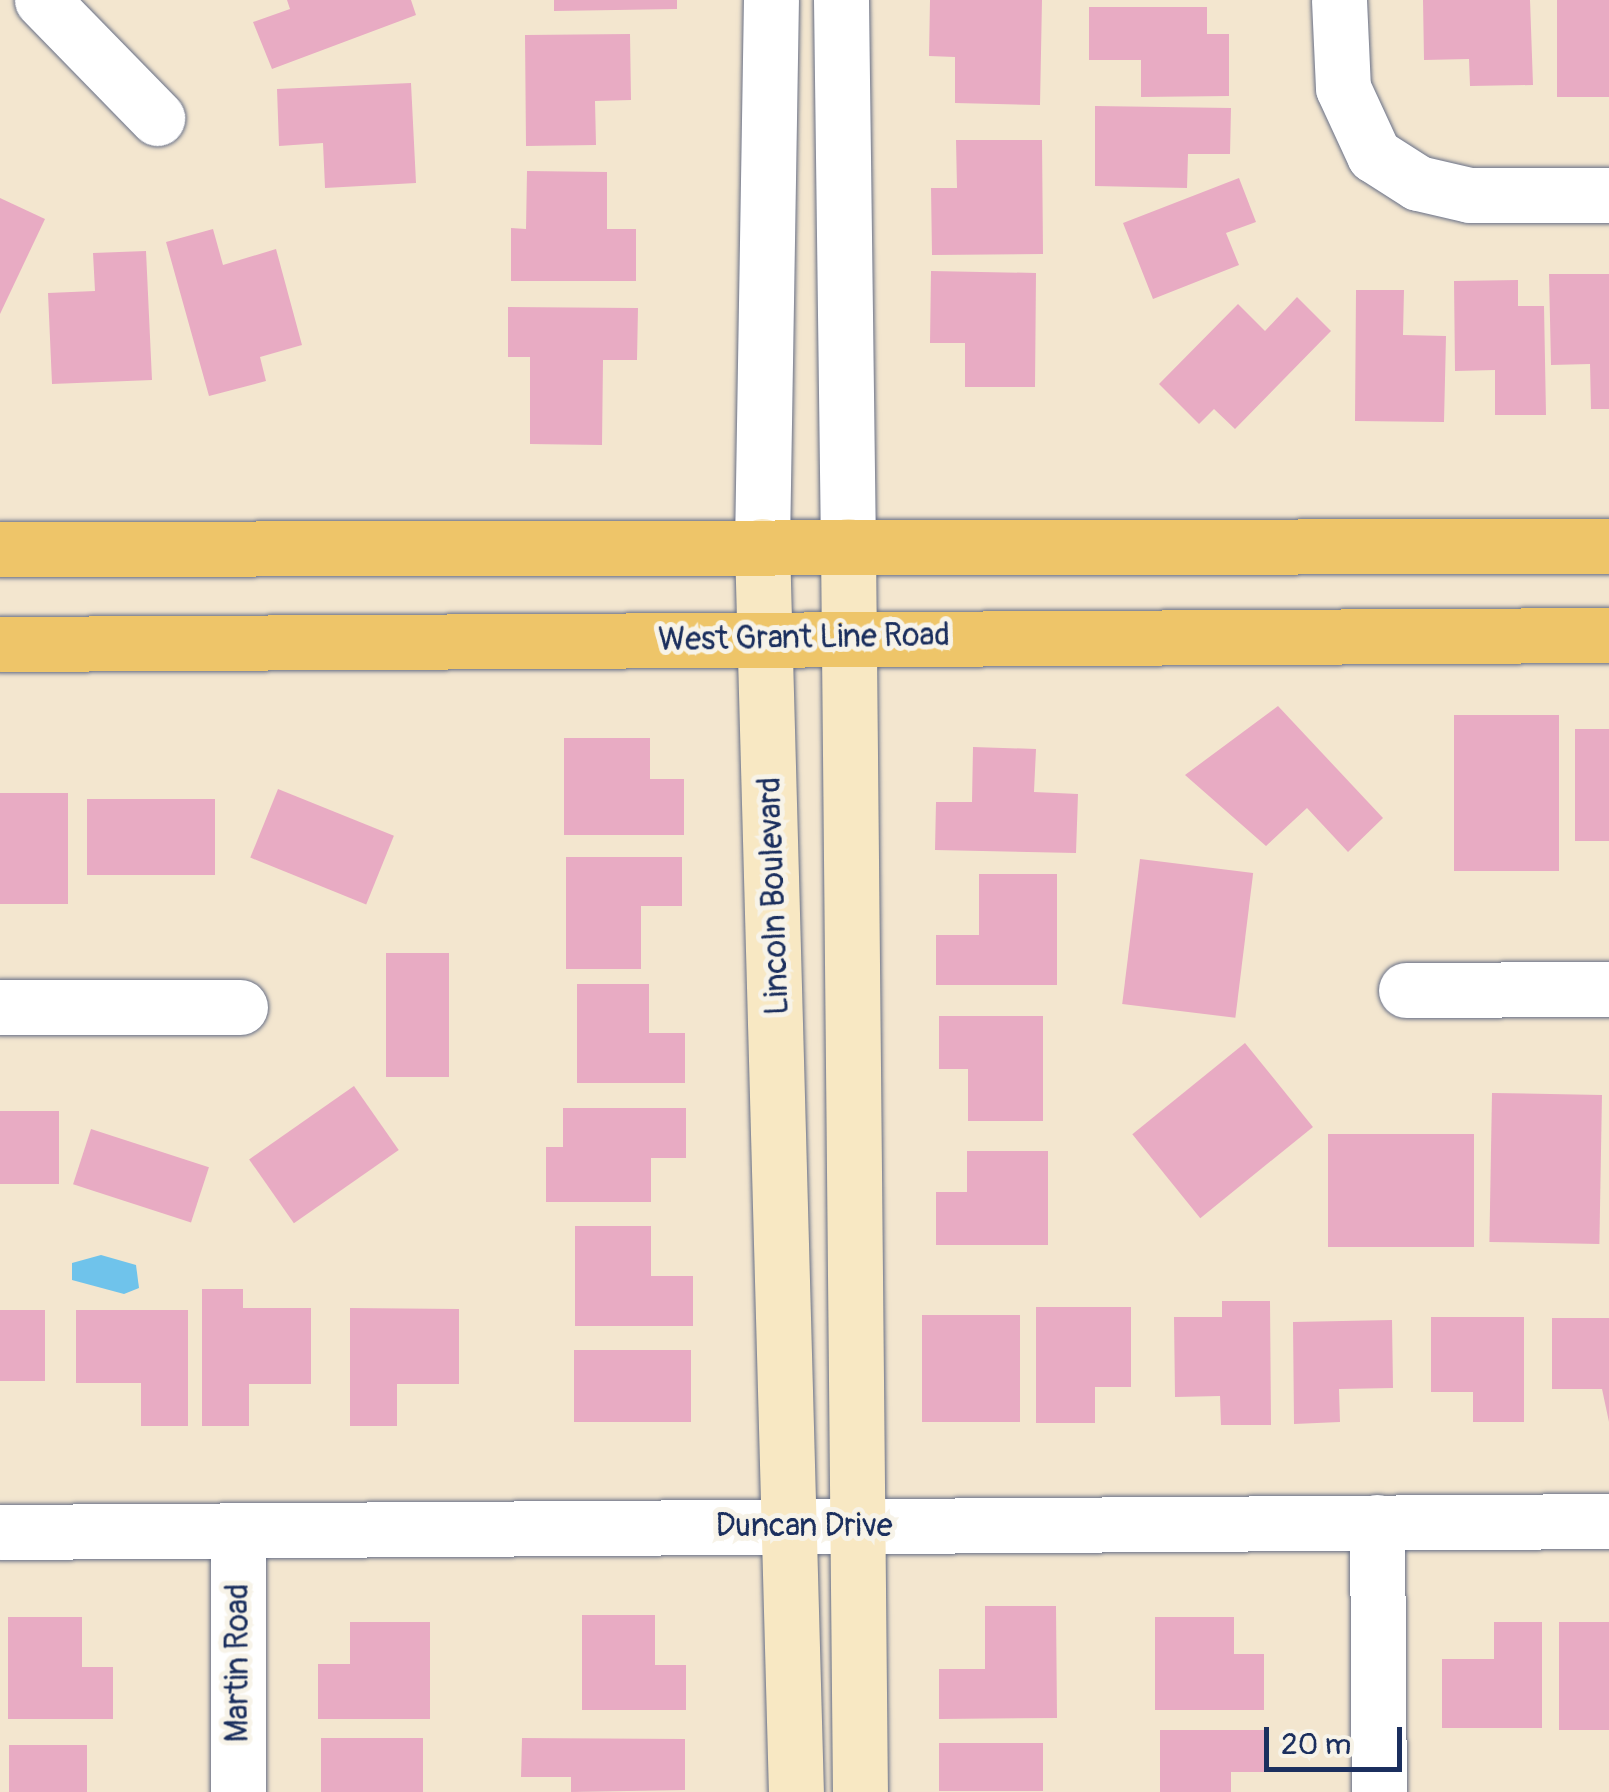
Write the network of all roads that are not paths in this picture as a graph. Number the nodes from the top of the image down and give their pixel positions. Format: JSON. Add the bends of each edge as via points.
{"nodes":[{"id":1,"x":42,"y":0,"type":"edge"},
{"id":2,"x":772,"y":0,"type":"edge"},
{"id":3,"x":841,"y":0,"type":"edge"},
{"id":4,"x":1338,"y":0,"type":"edge"},
{"id":5,"x":157,"y":118,"type":"dead end"},
{"id":6,"x":1609,"y":195,"type":"edge"},
{"id":7,"x":762,"y":546,"type":"junction"},
{"id":8,"x":848,"y":546,"type":"junction"},
{"id":9,"x":1609,"y":546,"type":"edge"},
{"id":10,"x":0,"y":549,"type":"edge"},
{"id":11,"x":1609,"y":635,"type":"edge"},
{"id":12,"x":846,"y":636,"type":"junction"},
{"id":13,"x":766,"y":637,"type":"junction"},
{"id":14,"x":0,"y":644,"type":"edge"},
{"id":15,"x":1609,"y":989,"type":"edge"},
{"id":16,"x":1406,"y":990,"type":"dead end"},
{"id":17,"x":240,"y":1006,"type":"dead end"},
{"id":18,"x":0,"y":1007,"type":"edge"},
{"id":19,"x":1609,"y":1520,"type":"edge"},
{"id":20,"x":1377,"y":1522,"type":"junction"},
{"id":21,"x":796,"y":1524,"type":"junction"},
{"id":22,"x":860,"y":1525,"type":"junction"},
{"id":23,"x":0,"y":1532,"type":"edge"},
{"id":24,"x":238,"y":1534,"type":"junction"},
{"id":25,"x":238,"y":1792,"type":"edge"},
{"id":26,"x":796,"y":1792,"type":"edge"},
{"id":27,"x":860,"y":1792,"type":"edge"},
{"id":28,"x":1378,"y":1792,"type":"edge"}],
"edges":[{"from":1,"to":5,"type":"street"},
{"from":2,"to":7,"type":"street","name":"Lincoln Boulevard"},
{"from":3,"to":8,"type":"street"},
{"from":4,"to":6,"type":"street","via":[[1350,113],[1374,155],[1418,183],[1470,195]]},
{"from":7,"to":8,"type":"main road"},
{"from":7,"to":10,"type":"main road"},
{"from":7,"to":13,"type":"street","name":"Lincoln Boulevard"},
{"from":8,"to":9,"type":"main road"},
{"from":8,"to":12,"type":"street"},
{"from":11,"to":12,"type":"main road","name":"West Grant Line Road"},
{"from":12,"to":13,"type":"main road","name":"West Grant Line Road"},
{"from":12,"to":22,"type":"street"},
{"from":13,"to":14,"type":"main road","name":"West Grant Line Road"},
{"from":13,"to":21,"type":"street","name":"Lincoln Boulevard"},
{"from":15,"to":16,"type":"street"},
{"from":17,"to":18,"type":"street"},
{"from":19,"to":20,"type":"street","name":"Duncan Drive"},
{"from":20,"to":22,"type":"street","name":"Duncan Drive"},
{"from":20,"to":28,"type":"street"},
{"from":21,"to":22,"type":"street","name":"Duncan Drive"},
{"from":21,"to":24,"type":"street","name":"Duncan Drive"},
{"from":21,"to":26,"type":"street","name":"Lincoln Boulevard"},
{"from":22,"to":27,"type":"street"},
{"from":23,"to":24,"type":"street","name":"Duncan Drive"},
{"from":24,"to":25,"type":"street","name":"Martin Road"}]}
